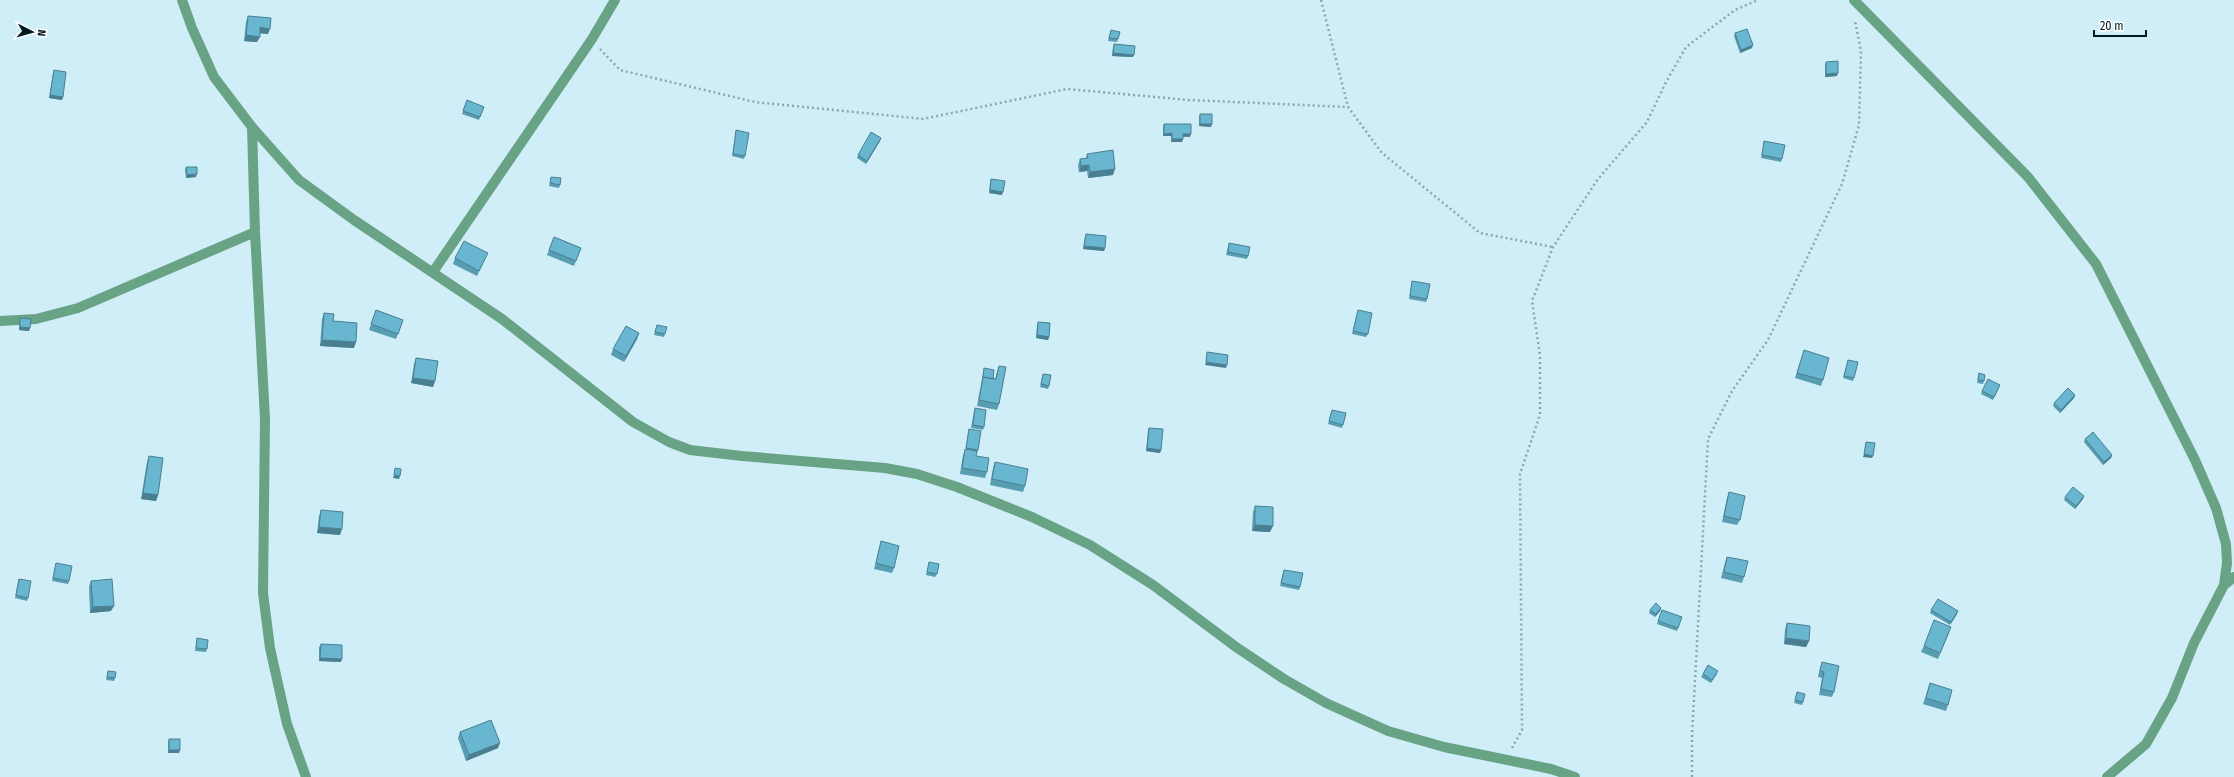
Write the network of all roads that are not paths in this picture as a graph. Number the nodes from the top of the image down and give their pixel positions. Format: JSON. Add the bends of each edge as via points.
{"nodes":[{"id":1,"x":182,"y":0,"type":"edge"},
{"id":2,"x":616,"y":0,"type":"edge"},
{"id":3,"x":1854,"y":0,"type":"edge"},
{"id":4,"x":252,"y":127,"type":"junction"},
{"id":5,"x":255,"y":232,"type":"junction"},
{"id":6,"x":433,"y":272,"type":"junction"},
{"id":7,"x":0,"y":321,"type":"edge"},
{"id":8,"x":2234,"y":577,"type":"edge"},
{"id":9,"x":2224,"y":585,"type":"junction"},
{"id":10,"x":306,"y":777,"type":"edge"},
{"id":11,"x":1575,"y":777,"type":"edge"},
{"id":12,"x":2107,"y":777,"type":"edge"}],
"edges":[{"from":1,"to":4,"type":"street","via":[[214,78]]},
{"from":2,"to":6,"type":"street"},
{"from":3,"to":9,"type":"street","via":[[2028,177],[2096,264],[2195,460],[2216,508],[2226,544]]},
{"from":4,"to":5,"type":"street"},
{"from":4,"to":6,"type":"street","via":[[299,180]]},
{"from":5,"to":7,"type":"street","via":[[78,308],[36,319]]},
{"from":5,"to":10,"type":"street","via":[[265,419],[264,593],[270,648],[287,724]]},
{"from":6,"to":11,"type":"street","via":[[502,319],[633,422],[669,442],[690,450],[885,468],[917,474],[957,487],[1032,517],[1090,545],[1153,585],[1236,647],[1326,703],[1388,731],[1444,747],[1551,769]]},
{"from":8,"to":9,"type":"street"},
{"from":9,"to":12,"type":"street","via":[[2194,643],[2172,698],[2146,744]]}]}
